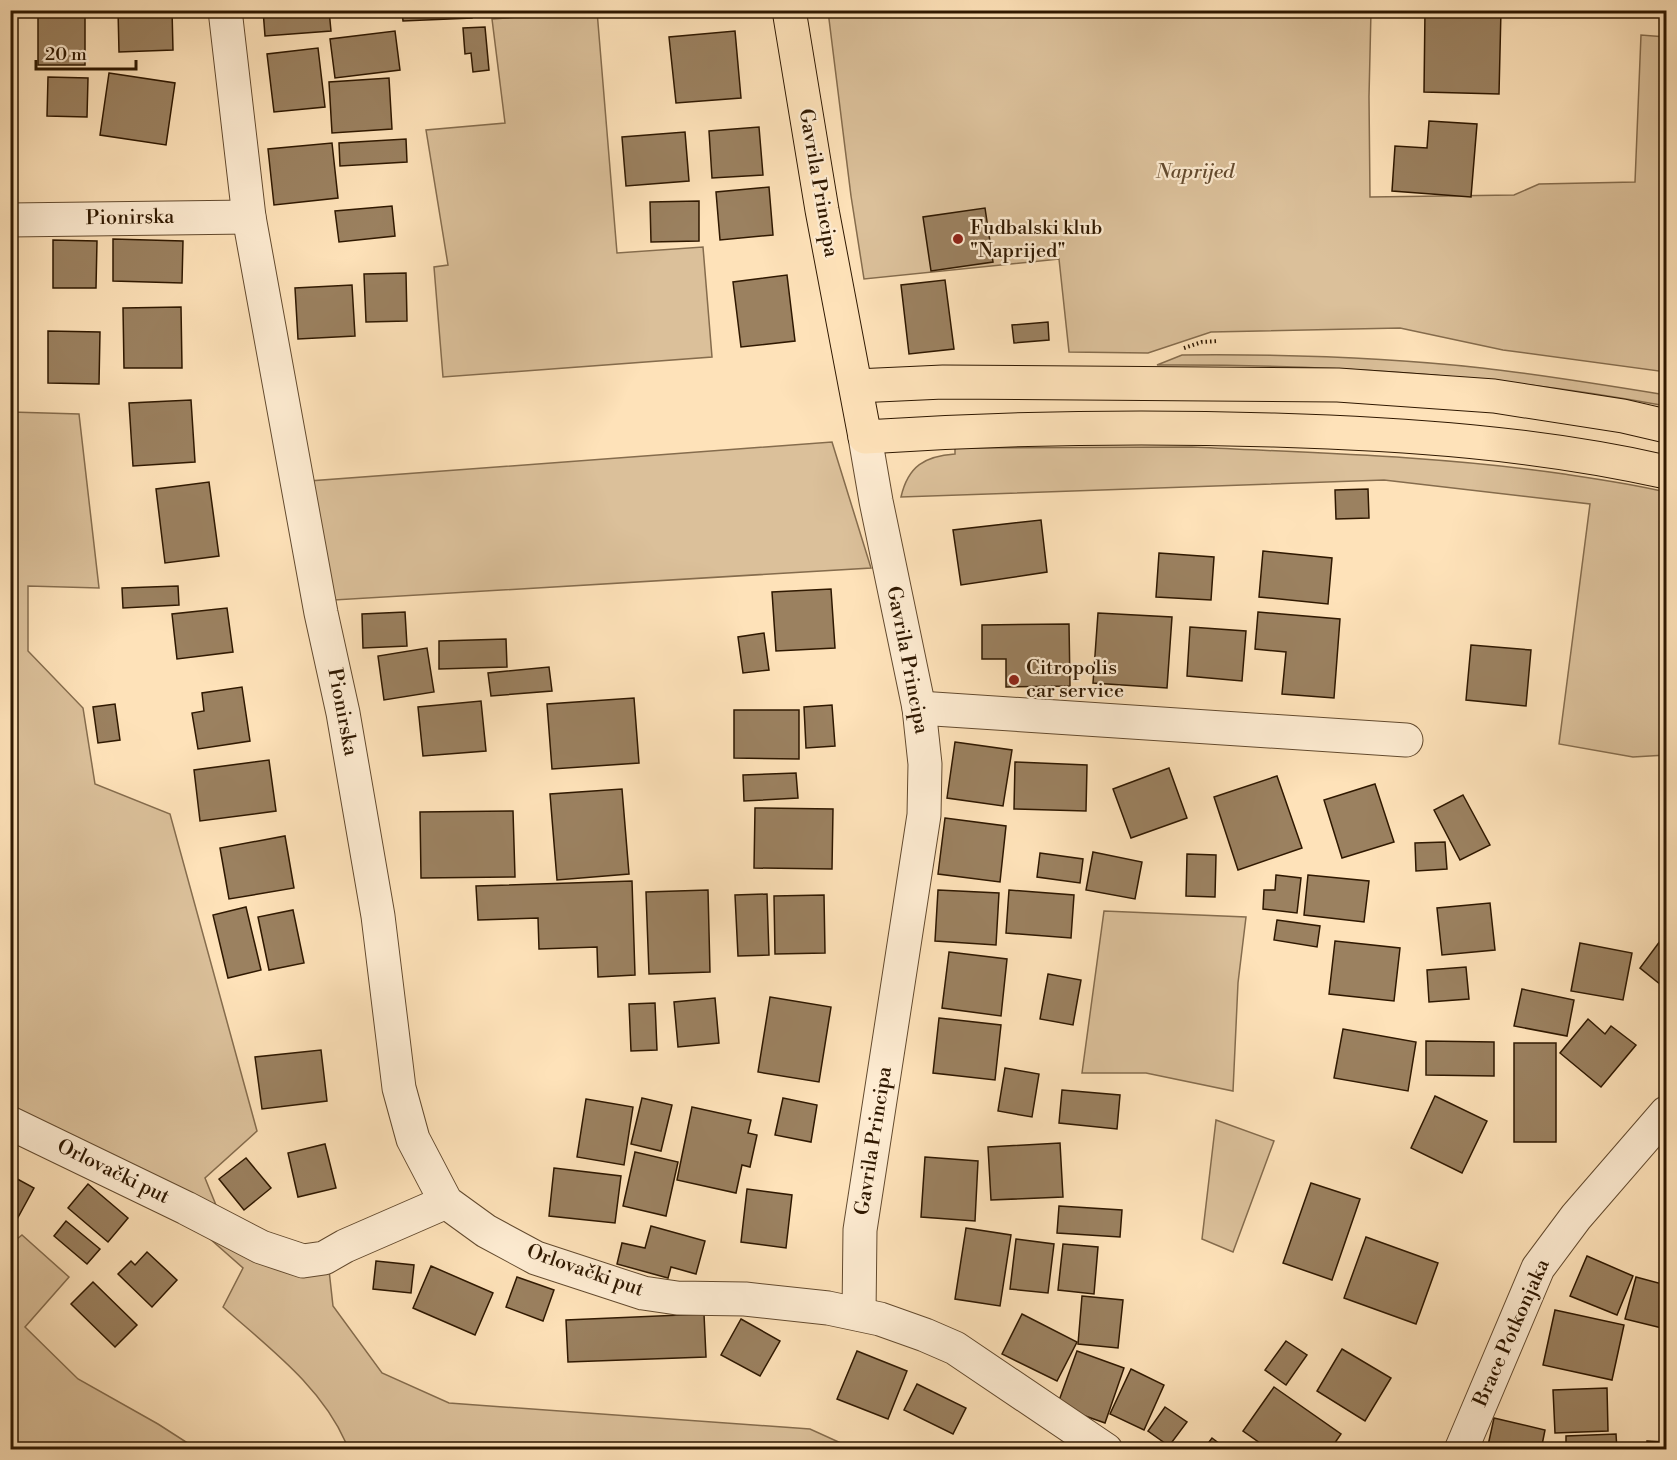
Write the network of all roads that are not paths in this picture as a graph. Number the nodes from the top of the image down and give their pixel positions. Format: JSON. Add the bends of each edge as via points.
{"nodes":[{"id":1,"x":225,"y":10,"type":"edge"},
{"id":2,"x":789,"y":10,"type":"edge"},
{"id":3,"x":249,"y":217,"type":"junction"},
{"id":4,"x":10,"y":220,"type":"edge"},
{"id":5,"x":856,"y":386,"type":"junction"},
{"id":6,"x":1666,"y":426,"type":"edge"},
{"id":7,"x":865,"y":437,"type":"junction"},
{"id":8,"x":1666,"y":472,"type":"edge"},
{"id":9,"x":919,"y":708,"type":"junction"},
{"id":10,"x":1406,"y":740,"type":"dead end"},
{"id":11,"x":1664,"y":1120,"type":"edge"},
{"id":12,"x":10,"y":1123,"type":"edge"},
{"id":13,"x":446,"y":1202,"type":"junction"},
{"id":14,"x":859,"y":1314,"type":"junction"},
{"id":15,"x":1106,"y":1449,"type":"edge"},
{"id":16,"x":1461,"y":1449,"type":"edge"}],
"edges":[{"from":1,"to":3,"type":"street","name":"Pionirska"},
{"from":2,"to":5,"type":"main road","name":"Gavrila Principa"},
{"from":3,"to":4,"type":"street","name":"Pionirska"},
{"from":3,"to":13,"type":"street","name":"Pionirska","via":[[345,724],[378,916],[399,1088],[413,1139]]},
{"from":5,"to":6,"type":"main road","via":[[964,382],[1338,385],[1494,396]]},
{"from":5,"to":7,"type":"main road","name":"Gavrila Principa"},
{"from":7,"to":8,"type":"main road","via":[[1179,427],[1364,433],[1602,458]]},
{"from":7,"to":9,"type":"street","name":"Gavrila Principa"},
{"from":9,"to":10,"type":"street"},
{"from":9,"to":14,"type":"street","name":"Gavrila Principa","via":[[925,764],[924,815],[860,1230]]},
{"from":11,"to":16,"type":"street","name":"Brace Potkonjaka","via":[[1576,1217],[1538,1268]]},
{"from":12,"to":13,"type":"street","name":"Orlovački put","via":[[261,1247],[303,1261],[324,1258]]},
{"from":13,"to":14,"type":"street","name":"Orlovački put","via":[[486,1231],[536,1258],[643,1293],[745,1299]]},
{"from":14,"to":15,"type":"street","name":"Orlovački put","via":[[955,1348]]}]}
